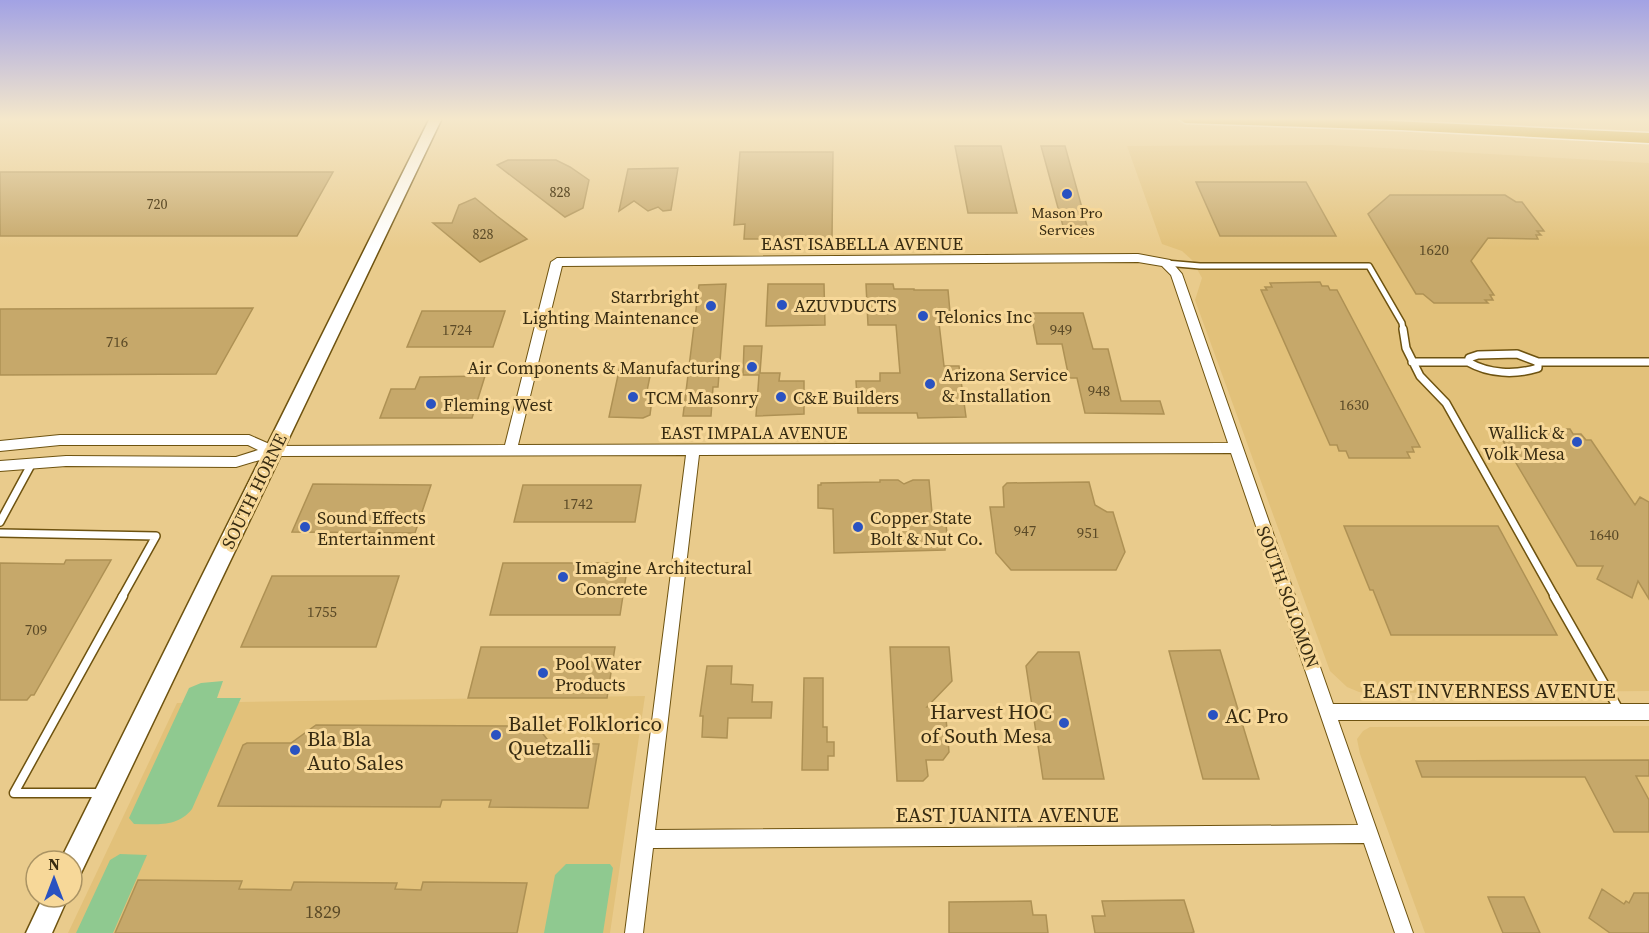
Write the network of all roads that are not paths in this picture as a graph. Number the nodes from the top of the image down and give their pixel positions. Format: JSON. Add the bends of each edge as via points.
{"nodes":[{"id":1,"x":415,"y":162,"type":"edge"},
{"id":2,"x":1166,"y":263,"type":"junction"},
{"id":3,"x":1412,"y":362,"type":"junction"},
{"id":4,"x":1468,"y":362,"type":"junction"},
{"id":5,"x":1538,"y":362,"type":"junction"},
{"id":6,"x":1649,"y":362,"type":"edge"},
{"id":7,"x":0,"y":446,"type":"edge"},
{"id":8,"x":1235,"y":448,"type":"junction"},
{"id":9,"x":510,"y":450,"type":"junction"},
{"id":10,"x":693,"y":450,"type":"junction"},
{"id":11,"x":273,"y":451,"type":"junction"},
{"id":12,"x":32,"y":463,"type":"junction"},
{"id":13,"x":0,"y":466,"type":"edge"},
{"id":14,"x":0,"y":522,"type":"edge"},
{"id":15,"x":0,"y":532,"type":"edge"},
{"id":16,"x":1329,"y":712,"type":"junction"},
{"id":17,"x":1620,"y":712,"type":"junction"},
{"id":18,"x":1649,"y":712,"type":"edge"},
{"id":19,"x":107,"y":794,"type":"junction"},
{"id":20,"x":1369,"y":834,"type":"junction"},
{"id":21,"x":646,"y":839,"type":"junction"},
{"id":22,"x":80,"y":849,"type":"edge"},
{"id":23,"x":50,"y":909,"type":"edge"},
{"id":24,"x":39,"y":933,"type":"edge"},
{"id":25,"x":634,"y":933,"type":"edge"},
{"id":26,"x":1404,"y":933,"type":"edge"}],
"edges":[{"from":1,"to":11,"type":"street","name":"SOUTH HORNE"},
{"from":2,"to":3,"type":"lane","via":[[1369,266],[1402,323],[1402,339]]},
{"from":2,"to":8,"type":"street","name":"SOUTH SOLOMON","via":[[1176,274]]},
{"from":2,"to":9,"type":"street","name":"EAST ISABELLA AVENUE","via":[[1138,258],[557,262]]},
{"from":3,"to":4,"type":"lane"},
{"from":3,"to":17,"type":"lane","via":[[1446,403]]},
{"from":4,"to":5,"type":"lane","via":[[1478,355],[1517,354]]},
{"from":4,"to":5,"type":"lane","via":[[1485,370],[1508,372],[1535,369]]},
{"from":5,"to":6,"type":"lane"},
{"from":7,"to":11,"type":"street","via":[[60,440],[249,440]]},
{"from":8,"to":10,"type":"street","name":"EAST IMPALA AVENUE"},
{"from":8,"to":16,"type":"street","name":"SOUTH SOLOMON"},
{"from":9,"to":10,"type":"street","name":"EAST IMPALA AVENUE"},
{"from":9,"to":11,"type":"street","name":"EAST IMPALA AVENUE"},
{"from":10,"to":21,"type":"street"},
{"from":11,"to":12,"type":"street","via":[[236,462]]},
{"from":11,"to":19,"type":"street","name":"SOUTH HORNE"},
{"from":12,"to":13,"type":"street"},
{"from":12,"to":14,"type":"lane"},
{"from":15,"to":19,"type":"lane","via":[[156,536],[14,793]]},
{"from":16,"to":17,"type":"street","name":"EAST INVERNESS AVENUE"},
{"from":16,"to":20,"type":"street","name":"SOUTH SOLOMON"},
{"from":17,"to":18,"type":"street","name":"EAST INVERNESS AVENUE"},
{"from":19,"to":22,"type":"street","name":"SOUTH HORNE"},
{"from":20,"to":21,"type":"street","name":"EAST JUANITA AVENUE"},
{"from":20,"to":26,"type":"street","name":"SOUTH SOLOMON"},
{"from":21,"to":25,"type":"street"},
{"from":23,"to":24,"type":"street"}]}
